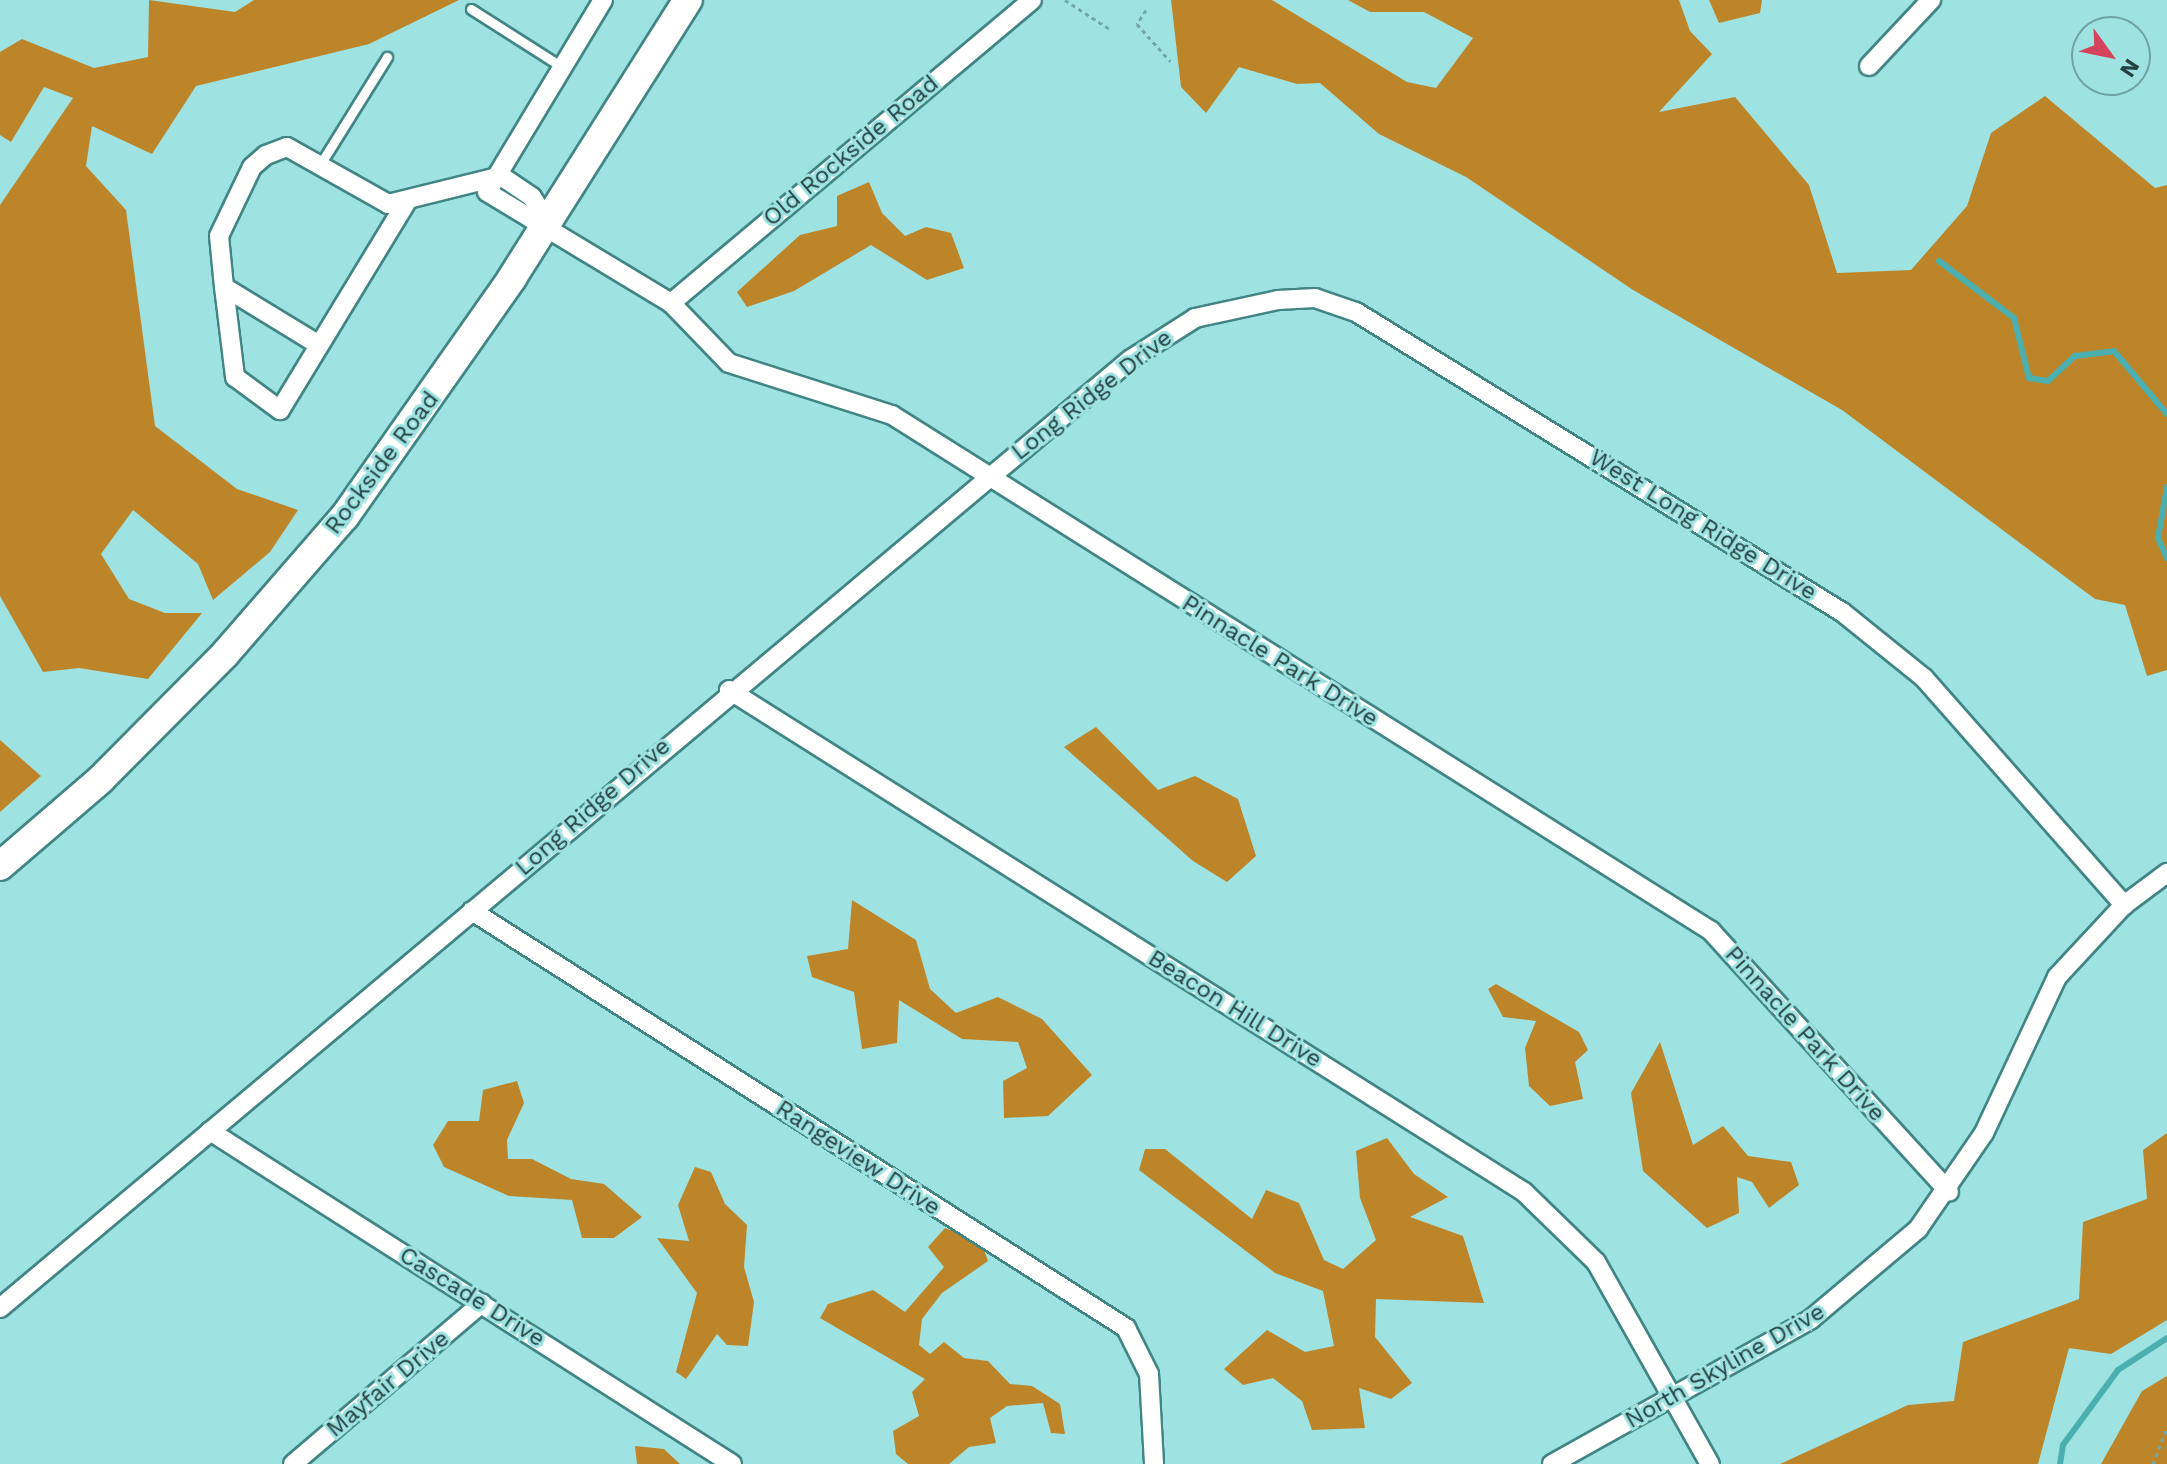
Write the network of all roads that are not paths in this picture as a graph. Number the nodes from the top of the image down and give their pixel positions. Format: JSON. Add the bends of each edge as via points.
{"nodes":[{"id":1,"x":603,"y":0,"type":"edge"},
{"id":2,"x":688,"y":0,"type":"edge"},
{"id":3,"x":1032,"y":0,"type":"edge"},
{"id":4,"x":1931,"y":0,"type":"edge"},
{"id":5,"x":471,"y":9,"type":"dead end"},
{"id":6,"x":387,"y":57,"type":"dead end"},
{"id":7,"x":1869,"y":66,"type":"dead end"},
{"id":8,"x":562,"y":67,"type":"junction"},
{"id":9,"x":321,"y":163,"type":"junction"},
{"id":10,"x":490,"y":178,"type":"junction"},
{"id":11,"x":406,"y":203,"type":"junction"},
{"id":12,"x":548,"y":223,"type":"junction"},
{"id":13,"x":224,"y":287,"type":"junction"},
{"id":14,"x":671,"y":303,"type":"junction"},
{"id":15,"x":1195,"y":318,"type":"joint"},
{"id":16,"x":319,"y":345,"type":"junction"},
{"id":17,"x":988,"y":478,"type":"junction"},
{"id":18,"x":729,"y":690,"type":"junction"},
{"id":19,"x":0,"y":866,"type":"edge"},
{"id":20,"x":2167,"y":873,"type":"edge"},
{"id":21,"x":2124,"y":905,"type":"junction"},
{"id":22,"x":472,"y":911,"type":"junction"},
{"id":23,"x":210,"y":1131,"type":"junction"},
{"id":24,"x":1949,"y":1192,"type":"junction"},
{"id":25,"x":482,"y":1303,"type":"junction"},
{"id":26,"x":0,"y":1308,"type":"edge"},
{"id":27,"x":1675,"y":1396,"type":"junction"},
{"id":28,"x":293,"y":1464,"type":"edge"},
{"id":29,"x":732,"y":1464,"type":"edge"},
{"id":30,"x":1154,"y":1464,"type":"edge"},
{"id":31,"x":1552,"y":1464,"type":"edge"},
{"id":32,"x":1710,"y":1464,"type":"edge"}],
"edges":[{"from":1,"to":8,"type":"street"},
{"from":2,"to":12,"type":"main road","name":"Rockside Road"},
{"from":3,"to":14,"type":"street","name":"Old Rockside Road"},
{"from":4,"to":7,"type":"street"},
{"from":5,"to":8,"type":"lane"},
{"from":6,"to":9,"type":"lane"},
{"from":8,"to":10,"type":"street"},
{"from":9,"to":11,"type":"street","via":[[388,204]]},
{"from":9,"to":13,"type":"street","via":[[287,147],[252,167],[219,236]]},
{"from":10,"to":11,"type":"street"},
{"from":10,"to":12,"type":"street","name":"Pinnacle Park Drive","via":[[487,192],[520,217]]},
{"from":11,"to":16,"type":"street"},
{"from":12,"to":14,"type":"street","name":"Pinnacle Park Drive"},
{"from":12,"to":19,"type":"main road","name":"Rockside Road","via":[[335,528],[225,654],[101,779]]},
{"from":13,"to":16,"type":"street"},
{"from":13,"to":16,"type":"street","via":[[235,377],[280,410]]},
{"from":14,"to":17,"type":"street","name":"Pinnacle Park Drive","via":[[729,363],[892,415]]},
{"from":15,"to":17,"type":"street","name":"Long Ridge Drive","via":[[1131,359]]},
{"from":15,"to":21,"type":"street","name":"West Long Ridge Drive","via":[[1315,298],[1356,312],[1842,612],[1924,678]]},
{"from":17,"to":18,"type":"street","name":"Long Ridge Drive"},
{"from":17,"to":24,"type":"street","name":"Pinnacle Park Drive","via":[[1711,931]]},
{"from":18,"to":22,"type":"street","name":"Long Ridge Drive"},
{"from":18,"to":27,"type":"street","name":"Beacon Hill Drive","via":[[1524,1192],[1596,1262]]},
{"from":20,"to":21,"type":"street","name":"North Skyline Drive"},
{"from":21,"to":24,"type":"street","name":"North Skyline Drive","via":[[2057,977]]},
{"from":22,"to":23,"type":"street","name":"Long Ridge Drive"},
{"from":22,"to":30,"type":"street","name":"Rangeview Drive","via":[[1126,1328],[1149,1374]]},
{"from":23,"to":25,"type":"street","name":"Cascade Drive"},
{"from":23,"to":26,"type":"street","name":"Long Ridge Drive"},
{"from":24,"to":27,"type":"street","name":"North Skyline Drive","via":[[1887,1258],[1811,1319]]},
{"from":25,"to":28,"type":"street","name":"Mayfair Drive"},
{"from":25,"to":29,"type":"street","name":"Cascade Drive"},
{"from":27,"to":31,"type":"street","name":"North Skyline Drive"},
{"from":27,"to":32,"type":"street","name":"Beacon Hill Drive"}]}
